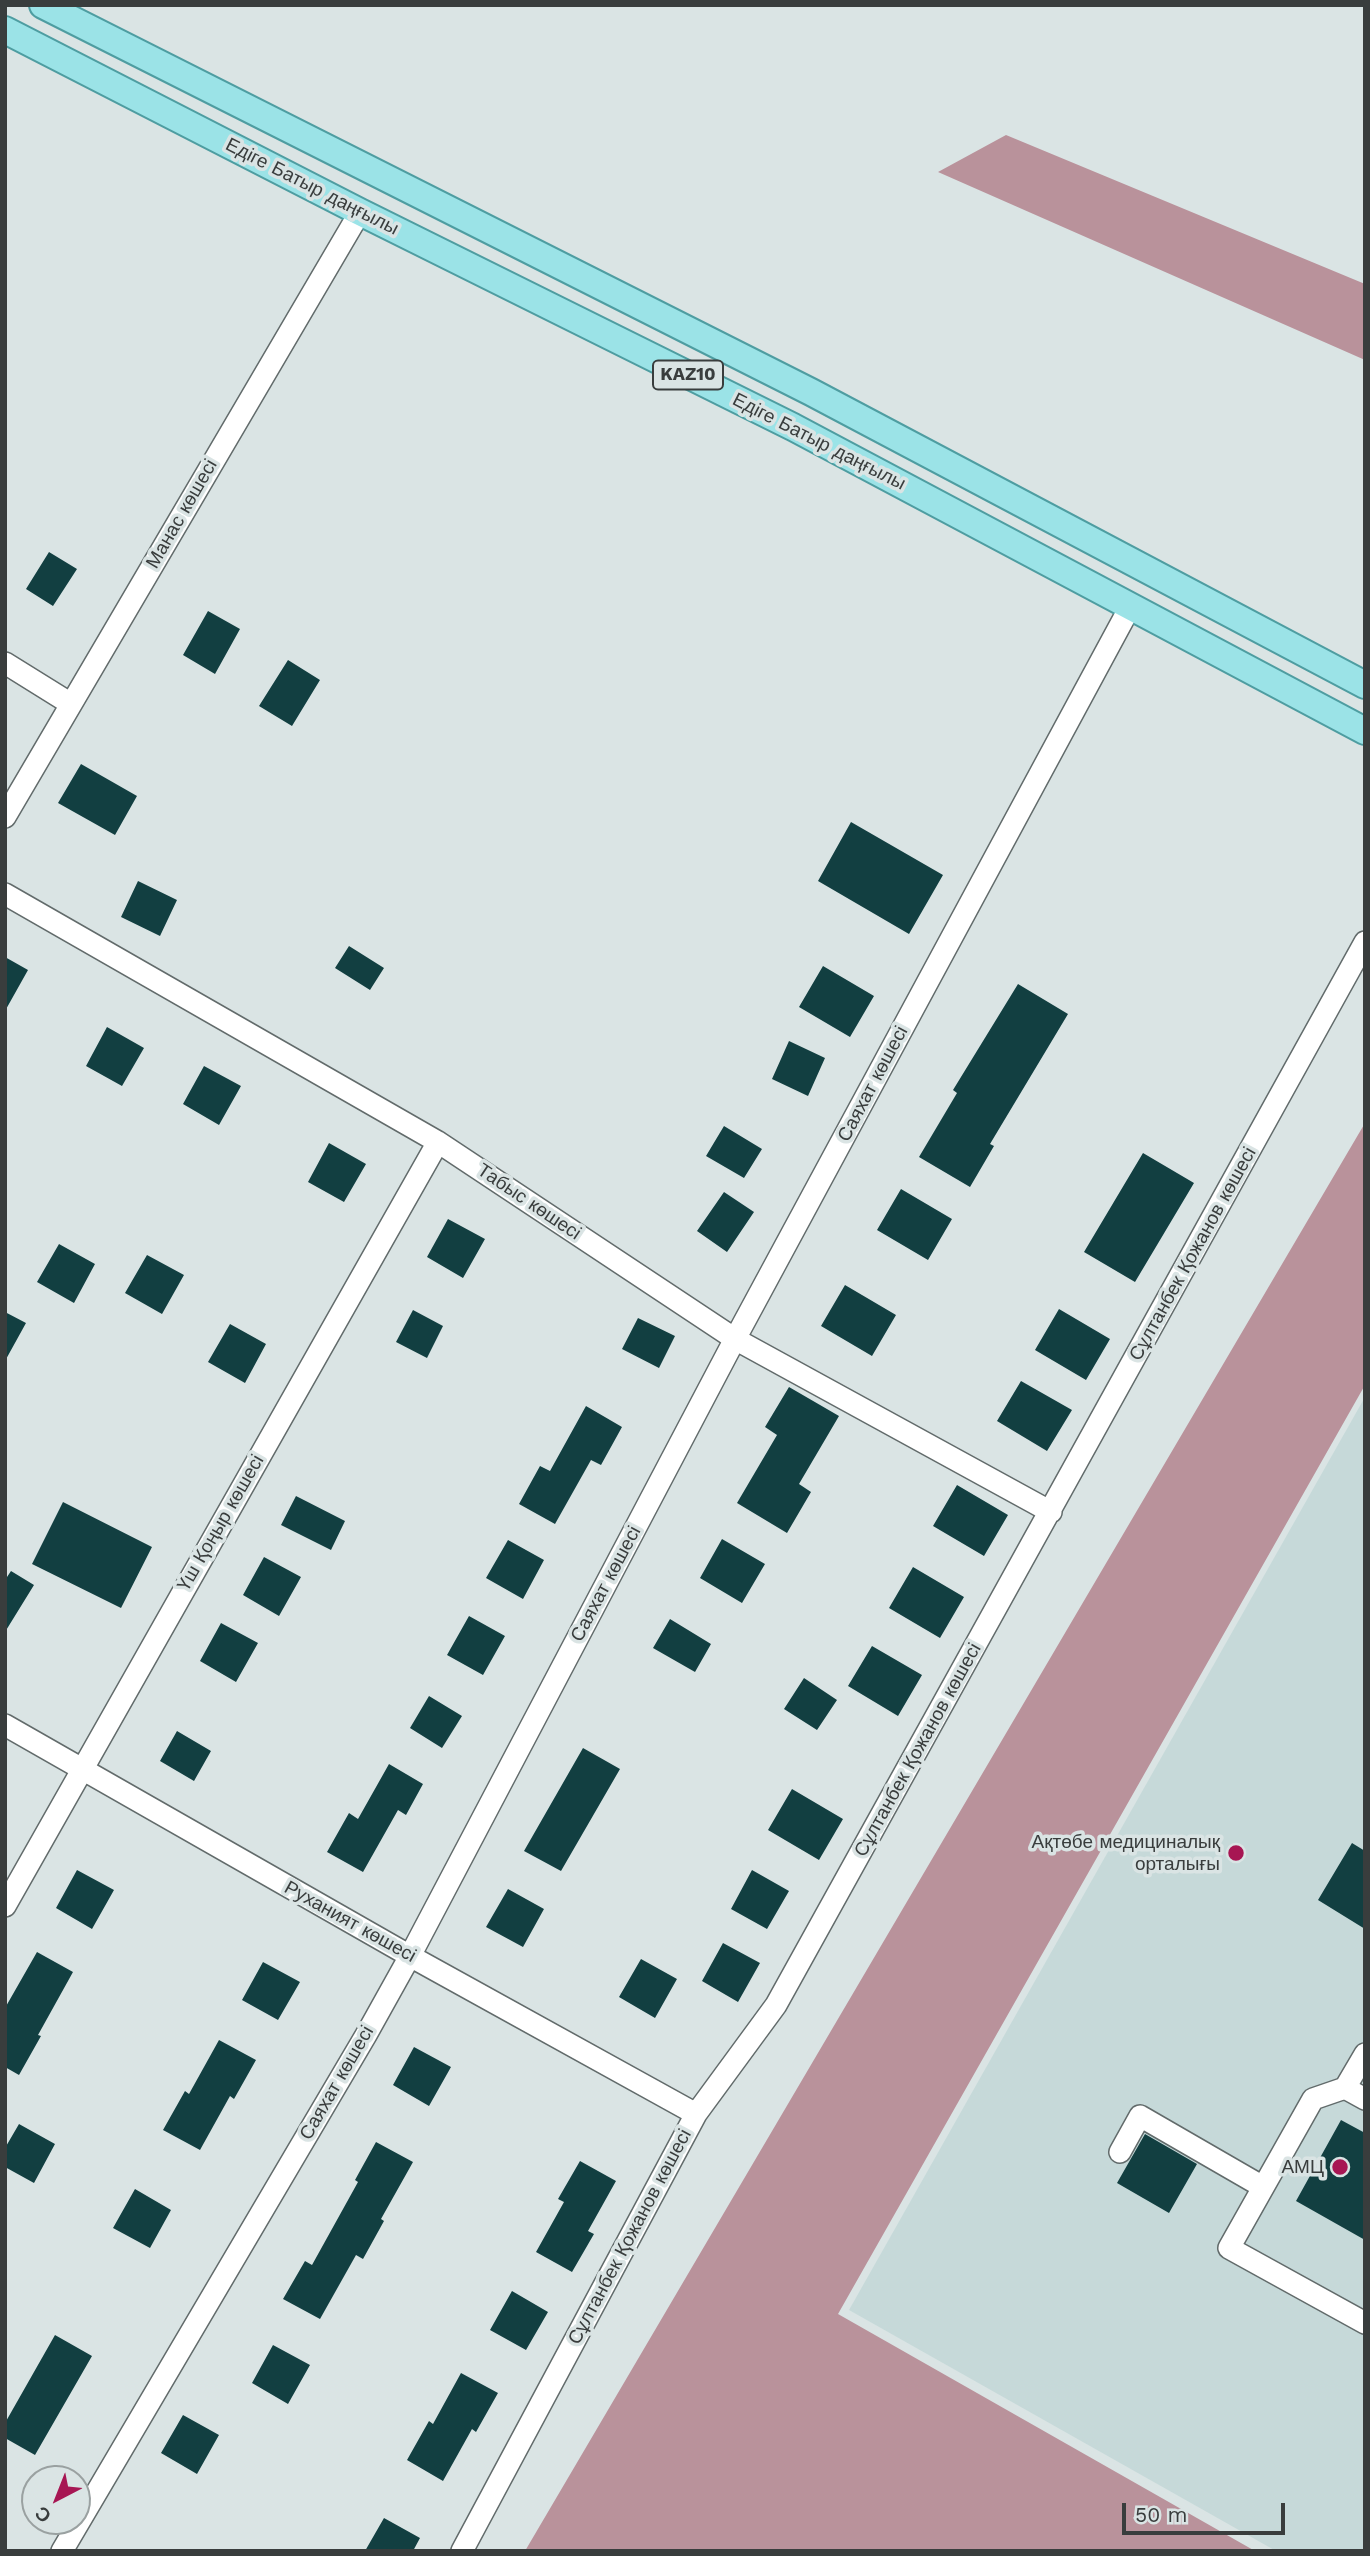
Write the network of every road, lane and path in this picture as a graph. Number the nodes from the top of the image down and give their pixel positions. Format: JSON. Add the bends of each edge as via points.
{"nodes":[{"id":1,"x":43,"y":5,"type":"edge"},
{"id":2,"x":5,"y":30,"type":"edge"},
{"id":3,"x":360,"y":212,"type":"junction"},
{"id":4,"x":1130,"y":607,"type":"junction"},
{"id":5,"x":5,"y":663,"type":"edge"},
{"id":6,"x":1365,"y":685,"type":"edge"},
{"id":7,"x":71,"y":704,"type":"junction"},
{"id":8,"x":1365,"y":731,"type":"edge"},
{"id":9,"x":5,"y":817,"type":"edge"},
{"id":10,"x":5,"y":894,"type":"edge"},
{"id":11,"x":1365,"y":942,"type":"edge"},
{"id":12,"x":438,"y":1142,"type":"junction"},
{"id":13,"x":735,"y":1339,"type":"junction"},
{"id":14,"x":1051,"y":1512,"type":"junction"},
{"id":15,"x":5,"y":1725,"type":"edge"},
{"id":16,"x":82,"y":1770,"type":"junction"},
{"id":17,"x":5,"y":1906,"type":"edge"},
{"id":18,"x":410,"y":1956,"type":"junction"},
{"id":19,"x":1365,"y":2054,"type":"edge"},
{"id":20,"x":1345,"y":2088,"type":"junction"},
{"id":21,"x":1365,"y":2099,"type":"edge"},
{"id":22,"x":696,"y":2114,"type":"junction"},
{"id":23,"x":1120,"y":2152,"type":"dead end"},
{"id":24,"x":1263,"y":2187,"type":"junction"},
{"id":25,"x":1365,"y":2323,"type":"edge"},
{"id":26,"x":62,"y":2551,"type":"edge"},
{"id":27,"x":462,"y":2551,"type":"edge"}],
"edges":[{"from":1,"to":6,"type":"main road","name":"Едіге Батыр даңғылы","number":"KAZ10","via":[[811,392]]},
{"from":2,"to":3,"type":"main road","name":"Едіге Батыр даңғылы","number":"KAZ10"},
{"from":3,"to":4,"type":"main road","name":"Едіге Батыр даңғылы","number":"KAZ10","via":[[793,427]]},
{"from":3,"to":7,"type":"street","name":"Манас көшесі"},
{"from":4,"to":8,"type":"main road","name":"Едіге Батыр даңғылы","number":"KAZ10"},
{"from":4,"to":13,"type":"street","name":"Саяхат көшесі"},
{"from":5,"to":7,"type":"street"},
{"from":7,"to":9,"type":"street","name":"Манас көшесі"},
{"from":10,"to":12,"type":"street","name":"Табыс көшесі"},
{"from":11,"to":14,"type":"street","name":"Сұлтанбек Қожанов көшесі"},
{"from":12,"to":13,"type":"street","name":"Табыс көшесі"},
{"from":12,"to":16,"type":"street","name":"Үш Қоңыр көшесі"},
{"from":13,"to":14,"type":"street","name":"Табыс көшесі"},
{"from":13,"to":18,"type":"street","name":"Саяхат көшесі"},
{"from":14,"to":22,"type":"street","name":"Сұлтанбек Қожанов көшесі","via":[[776,2005]]},
{"from":15,"to":16,"type":"street","name":"Руханият көшесі"},
{"from":16,"to":17,"type":"street","name":"Үш Қоңыр көшесі"},
{"from":16,"to":18,"type":"street","name":"Руханият көшесі"},
{"from":18,"to":22,"type":"street","name":"Руханият көшесі"},
{"from":18,"to":26,"type":"street","name":"Саяхат көшесі"},
{"from":19,"to":20,"type":"street"},
{"from":20,"to":21,"type":"street"},
{"from":20,"to":24,"type":"street","via":[[1313,2099]]},
{"from":22,"to":27,"type":"street","name":"Сұлтанбек Қожанов көшесі"},
{"from":23,"to":24,"type":"street","via":[[1140,2116]]},
{"from":24,"to":25,"type":"street","via":[[1229,2248]]}]}
